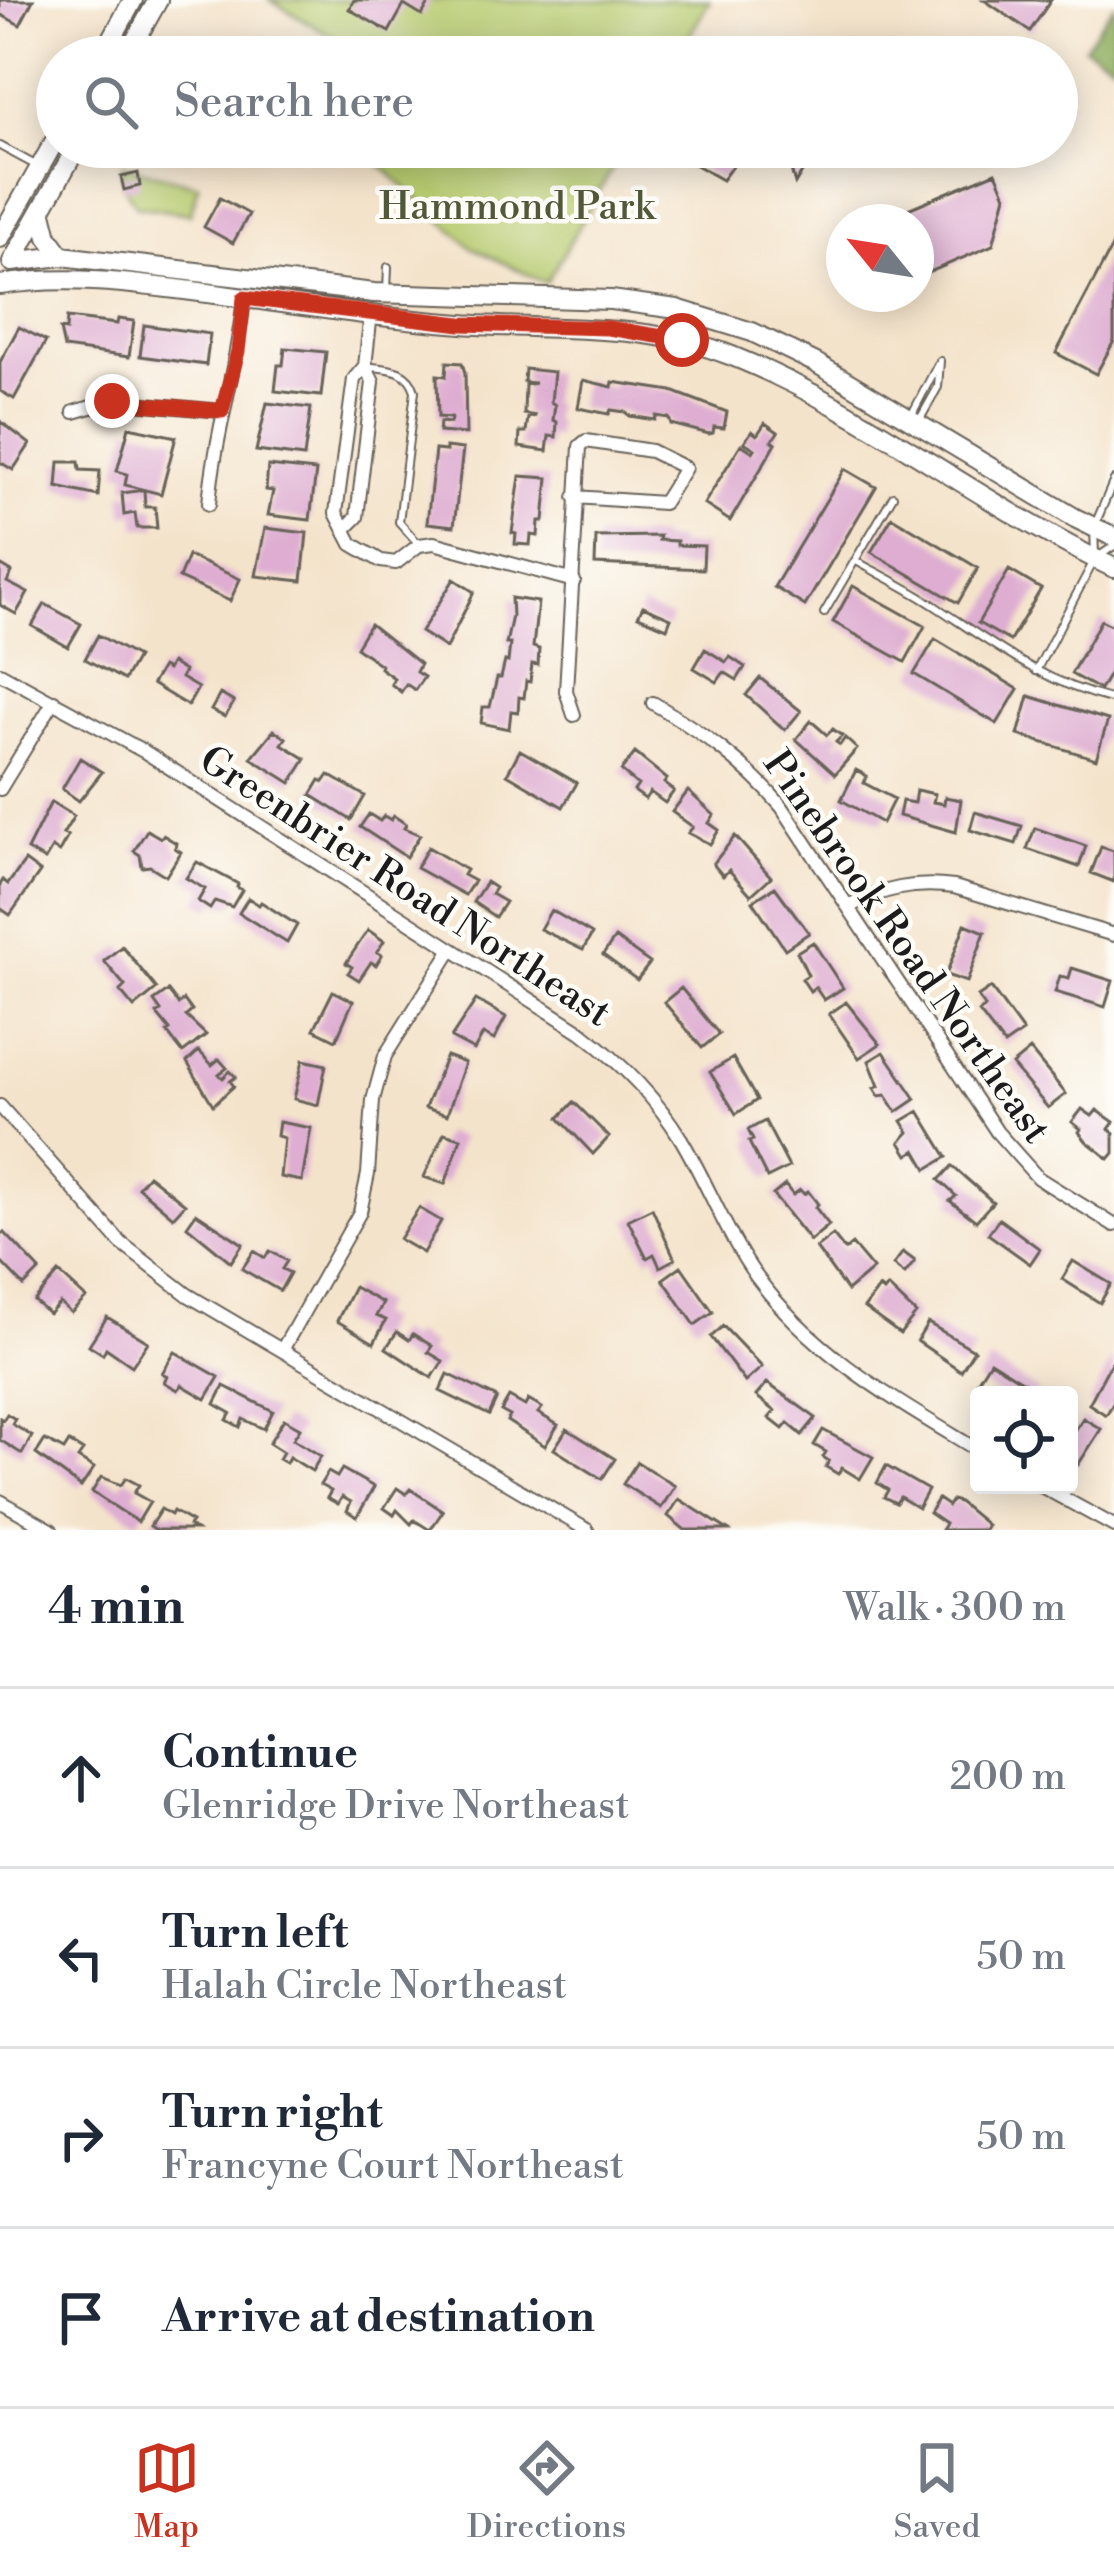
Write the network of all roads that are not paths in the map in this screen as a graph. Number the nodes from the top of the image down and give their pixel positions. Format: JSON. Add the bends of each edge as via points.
{"nodes":[{"id":1,"x":134,"y":0,"type":"edge"},
{"id":2,"x":158,"y":0,"type":"edge"},
{"id":3,"x":114,"y":36,"type":"edge"},
{"id":4,"x":138,"y":36,"type":"edge"},
{"id":5,"x":0,"y":146,"type":"edge"},
{"id":6,"x":36,"y":165,"type":"edge"},
{"id":7,"x":39,"y":168,"type":"edge"},
{"id":8,"x":66,"y":168,"type":"edge"},
{"id":9,"x":42,"y":213,"type":"junction"},
{"id":10,"x":0,"y":238,"type":"edge"},
{"id":11,"x":62,"y":256,"type":"junction"},
{"id":12,"x":388,"y":267,"type":"dead end"},
{"id":13,"x":0,"y":285,"type":"edge"},
{"id":14,"x":387,"y":294,"type":"junction"},
{"id":15,"x":244,"y":298,"type":"junction"},
{"id":16,"x":371,"y":313,"type":"junction"},
{"id":17,"x":365,"y":366,"type":"junction"},
{"id":18,"x":222,"y":411,"type":"junction"},
{"id":19,"x":74,"y":412,"type":"dead end"},
{"id":20,"x":913,"y":421,"type":"junction"},
{"id":21,"x":1114,"y":480,"type":"edge"},
{"id":22,"x":893,"y":496,"type":"dead end"},
{"id":23,"x":575,"y":497,"type":"junction"},
{"id":24,"x":209,"y":504,"type":"dead end"},
{"id":25,"x":1094,"y":527,"type":"junction"},
{"id":26,"x":345,"y":529,"type":"junction"},
{"id":27,"x":1114,"y":541,"type":"edge"},
{"id":28,"x":419,"y":545,"type":"junction"},
{"id":29,"x":1095,"y":559,"type":"junction"},
{"id":30,"x":856,"y":561,"type":"junction"},
{"id":31,"x":1114,"y":568,"type":"edge"},
{"id":32,"x":574,"y":581,"type":"junction"},
{"id":33,"x":824,"y":613,"type":"dead end"},
{"id":34,"x":1036,"y":671,"type":"junction"},
{"id":35,"x":0,"y":673,"type":"edge"},
{"id":36,"x":1114,"y":700,"type":"edge"},
{"id":37,"x":54,"y":701,"type":"junction"},
{"id":38,"x":653,"y":703,"type":"dead end"},
{"id":39,"x":574,"y":715,"type":"dead end"},
{"id":40,"x":0,"y":789,"type":"edge"},
{"id":41,"x":848,"y":907,"type":"junction"},
{"id":42,"x":1114,"y":935,"type":"edge"},
{"id":43,"x":452,"y":949,"type":"junction"},
{"id":44,"x":0,"y":1106,"type":"edge"},
{"id":45,"x":1114,"y":1225,"type":"edge"},
{"id":46,"x":282,"y":1350,"type":"junction"},
{"id":47,"x":970,"y":1445,"type":"edge"},
{"id":48,"x":1055,"y":1494,"type":"edge"},
{"id":49,"x":0,"y":1501,"type":"edge"},
{"id":50,"x":1114,"y":1526,"type":"edge"},
{"id":51,"x":51,"y":1530,"type":"edge"},
{"id":52,"x":587,"y":1530,"type":"edge"}],
"edges":[{"from":1,"to":3,"type":"main road"},
{"from":2,"to":4,"type":"main road"},
{"from":5,"to":6,"type":"lane"},
{"from":7,"to":10,"type":"main road"},
{"from":8,"to":9,"type":"main road"},
{"from":9,"to":11,"type":"main road"},
{"from":9,"to":11,"type":"main road","via":[[12,262]]},
{"from":11,"to":14,"type":"main road"},
{"from":12,"to":14,"type":"lane"},
{"from":13,"to":15,"type":"main road","via":[[98,280]]},
{"from":14,"to":20,"type":"main road","via":[[677,309],[752,332]]},
{"from":15,"to":16,"type":"main road"},
{"from":15,"to":18,"type":"street"},
{"from":16,"to":17,"type":"street"},
{"from":16,"to":29,"type":"main road","via":[[608,328],[701,345],[846,414]]},
{"from":17,"to":26,"type":"street","via":[[374,382],[356,517]]},
{"from":17,"to":26,"type":"street","via":[[353,379],[336,513]]},
{"from":17,"to":28,"type":"lane","via":[[398,370],[412,382],[399,522]]},
{"from":18,"to":19,"type":"street","via":[[112,401]]},
{"from":18,"to":24,"type":"street"},
{"from":20,"to":20,"type":"lane","via":[[938,387],[940,361]]},
{"from":20,"to":25,"type":"main road"},
{"from":21,"to":25,"type":"lane"},
{"from":22,"to":30,"type":"lane"},
{"from":23,"to":23,"type":"street","via":[[586,441],[651,451],[686,468],[663,503]]},
{"from":23,"to":32,"type":"street"},
{"from":25,"to":27,"type":"main road"},
{"from":25,"to":29,"type":"lane"},
{"from":26,"to":28,"type":"street","via":[[352,544],[381,561],[395,563]]},
{"from":27,"to":29,"type":"lane"},
{"from":28,"to":32,"type":"street"},
{"from":29,"to":31,"type":"main road"},
{"from":29,"to":34,"type":"lane"},
{"from":30,"to":33,"type":"lane"},
{"from":30,"to":34,"type":"lane"},
{"from":32,"to":39,"type":"street","via":[[566,691]]},
{"from":34,"to":36,"type":"lane"},
{"from":35,"to":37,"type":"street","name":"Greenbrier Road Northeast"},
{"from":37,"to":40,"type":"street"},
{"from":37,"to":43,"type":"street","name":"Greenbrier Road Northeast"},
{"from":38,"to":41,"type":"street","name":"Pinebrook Road Northeast","via":[[758,778]]},
{"from":41,"to":42,"type":"street","via":[[928,884]]},
{"from":41,"to":45,"type":"street","name":"Pinebrook Road Northeast","via":[[1020,1162]]},
{"from":43,"to":46,"type":"street","via":[[385,1056],[360,1212]]},
{"from":43,"to":47,"type":"street","name":"Greenbrier Road Northeast","via":[[581,1032],[636,1080],[681,1138],[755,1274],[821,1348]]},
{"from":44,"to":46,"type":"street","via":[[141,1261]]},
{"from":46,"to":52,"type":"street"},
{"from":48,"to":50,"type":"street"},
{"from":49,"to":51,"type":"street"}]}
